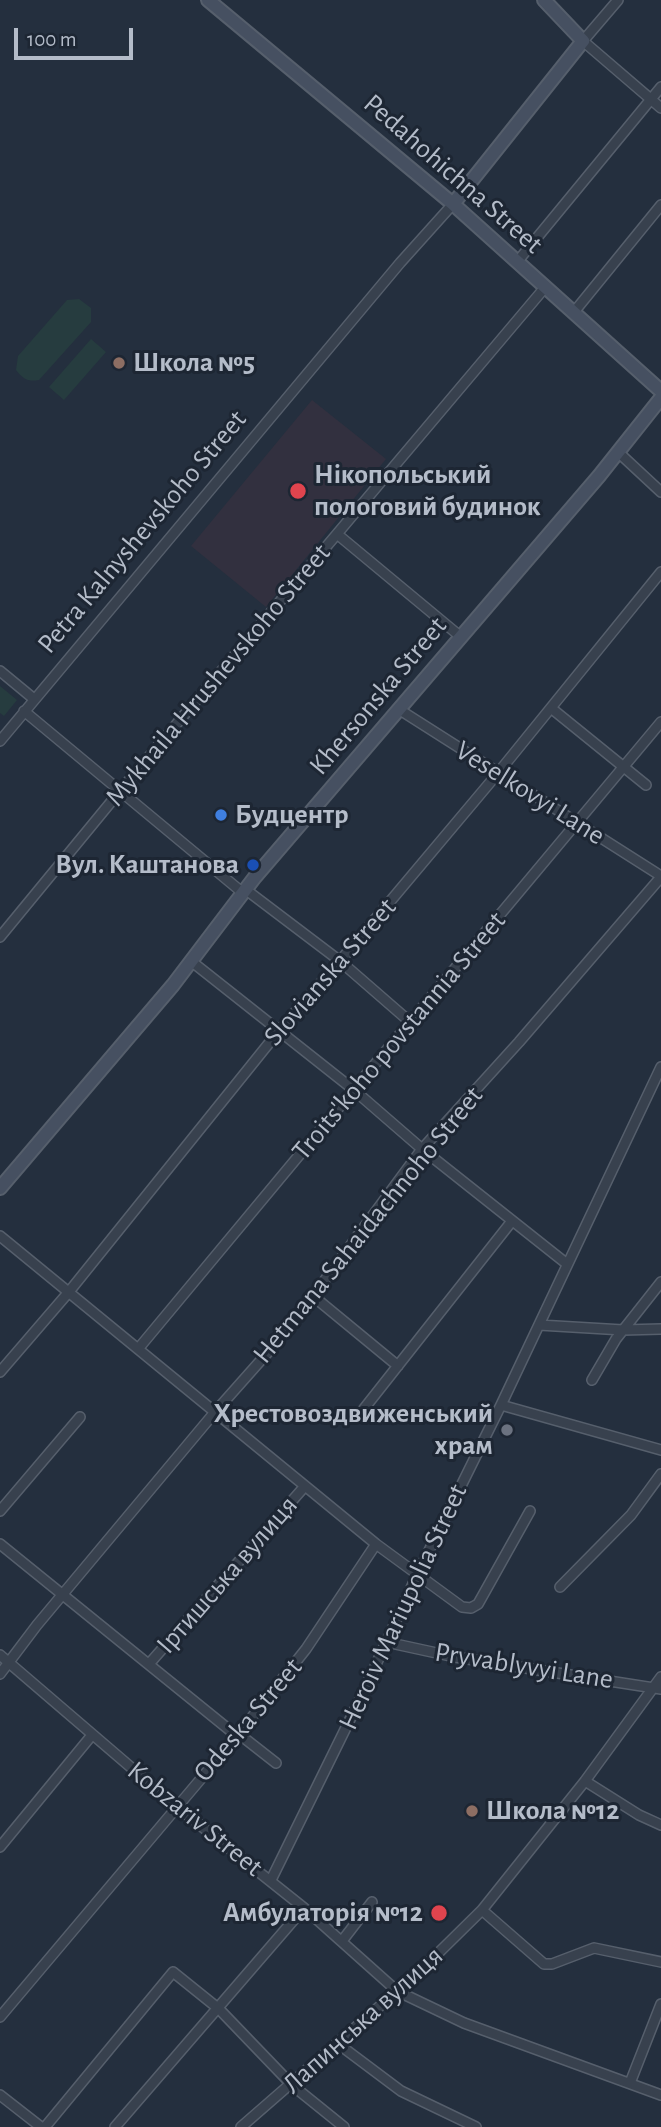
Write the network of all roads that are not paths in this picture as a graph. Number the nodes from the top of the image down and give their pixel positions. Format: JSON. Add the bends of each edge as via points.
{"nodes":[{"id":1,"x":208,"y":0,"type":"edge"},
{"id":2,"x":544,"y":0,"type":"edge"},
{"id":3,"x":618,"y":0,"type":"edge"},
{"id":4,"x":583,"y":41,"type":"junction"},
{"id":5,"x":661,"y":87,"type":"edge"},
{"id":6,"x":651,"y":99,"type":"junction"},
{"id":7,"x":661,"y":108,"type":"edge"},
{"id":8,"x":453,"y":204,"type":"junction"},
{"id":9,"x":661,"y":205,"type":"edge"},
{"id":10,"x":517,"y":261,"type":"junction"},
{"id":11,"x":548,"y":289,"type":"junction"},
{"id":12,"x":574,"y":312,"type":"junction"},
{"id":13,"x":661,"y":391,"type":"edge"},
{"id":14,"x":661,"y":398,"type":"edge"},
{"id":15,"x":618,"y":453,"type":"junction"},
{"id":16,"x":661,"y":492,"type":"edge"},
{"id":17,"x":337,"y":534,"type":"junction"},
{"id":18,"x":661,"y":572,"type":"edge"},
{"id":19,"x":461,"y":637,"type":"junction"},
{"id":20,"x":0,"y":671,"type":"edge"},
{"id":21,"x":34,"y":699,"type":"junction"},
{"id":22,"x":551,"y":708,"type":"junction"},
{"id":23,"x":400,"y":710,"type":"junction"},
{"id":24,"x":24,"y":711,"type":"junction"},
{"id":25,"x":661,"y":722,"type":"edge"},
{"id":26,"x":1,"y":737,"type":"edge"},
{"id":27,"x":624,"y":766,"type":"junction"},
{"id":28,"x":498,"y":773,"type":"junction"},
{"id":29,"x":646,"y":785,"type":"dead end"},
{"id":30,"x":120,"y":791,"type":"junction"},
{"id":31,"x":578,"y":822,"type":"junction"},
{"id":32,"x":661,"y":876,"type":"edge"},
{"id":33,"x":244,"y":891,"type":"junction"},
{"id":34,"x":0,"y":937,"type":"edge"},
{"id":35,"x":191,"y":961,"type":"junction"},
{"id":36,"x":340,"y":961,"type":"junction"},
{"id":37,"x":409,"y":1021,"type":"junction"},
{"id":38,"x":278,"y":1032,"type":"junction"},
{"id":39,"x":661,"y":1067,"type":"edge"},
{"id":40,"x":354,"y":1090,"type":"junction"},
{"id":41,"x":422,"y":1149,"type":"junction"},
{"id":42,"x":0,"y":1188,"type":"edge"},
{"id":43,"x":512,"y":1222,"type":"junction"},
{"id":44,"x":0,"y":1236,"type":"edge"},
{"id":45,"x":567,"y":1264,"type":"junction"},
{"id":46,"x":661,"y":1282,"type":"edge"},
{"id":47,"x":68,"y":1293,"type":"junction"},
{"id":48,"x":313,"y":1296,"type":"junction"},
{"id":49,"x":539,"y":1325,"type":"junction"},
{"id":50,"x":661,"y":1329,"type":"edge"},
{"id":51,"x":623,"y":1330,"type":"junction"},
{"id":52,"x":138,"y":1349,"type":"junction"},
{"id":53,"x":398,"y":1366,"type":"junction"},
{"id":54,"x":0,"y":1372,"type":"edge"},
{"id":55,"x":592,"y":1380,"type":"dead end"},
{"id":56,"x":501,"y":1405,"type":"junction"},
{"id":57,"x":215,"y":1412,"type":"junction"},
{"id":58,"x":359,"y":1415,"type":"dead end"},
{"id":59,"x":80,"y":1417,"type":"dead end"},
{"id":60,"x":661,"y":1450,"type":"edge"},
{"id":61,"x":661,"y":1474,"type":"edge"},
{"id":62,"x":305,"y":1486,"type":"junction"},
{"id":63,"x":0,"y":1511,"type":"edge"},
{"id":64,"x":530,"y":1511,"type":"dead end"},
{"id":65,"x":0,"y":1544,"type":"edge"},
{"id":66,"x":376,"y":1544,"type":"junction"},
{"id":67,"x":417,"y":1575,"type":"junction"},
{"id":68,"x":560,"y":1587,"type":"dead end"},
{"id":69,"x":62,"y":1595,"type":"junction"},
{"id":70,"x":387,"y":1642,"type":"junction"},
{"id":71,"x":0,"y":1655,"type":"edge"},
{"id":72,"x":10,"y":1662,"type":"junction"},
{"id":73,"x":149,"y":1664,"type":"junction"},
{"id":74,"x":0,"y":1674,"type":"edge"},
{"id":75,"x":661,"y":1677,"type":"edge"},
{"id":76,"x":657,"y":1688,"type":"edge"},
{"id":77,"x":92,"y":1735,"type":"junction"},
{"id":78,"x":238,"y":1735,"type":"junction"},
{"id":79,"x":276,"y":1763,"type":"dead end"},
{"id":80,"x":585,"y":1781,"type":"junction"},
{"id":81,"x":176,"y":1806,"type":"junction"},
{"id":82,"x":661,"y":1825,"type":"edge"},
{"id":83,"x":0,"y":1847,"type":"edge"},
{"id":84,"x":271,"y":1880,"type":"junction"},
{"id":85,"x":372,"y":1902,"type":"dead end"},
{"id":86,"x":304,"y":1908,"type":"junction"},
{"id":87,"x":482,"y":1910,"type":"junction"},
{"id":88,"x":342,"y":1941,"type":"junction"},
{"id":89,"x":661,"y":1962,"type":"edge"},
{"id":90,"x":397,"y":1991,"type":"junction"},
{"id":91,"x":661,"y":2004,"type":"edge"},
{"id":92,"x":219,"y":2009,"type":"junction"},
{"id":93,"x":0,"y":2017,"type":"edge"},
{"id":94,"x":337,"y":2043,"type":"junction"},
{"id":95,"x":630,"y":2083,"type":"junction"},
{"id":96,"x":292,"y":2085,"type":"junction"},
{"id":97,"x":0,"y":2095,"type":"edge"},
{"id":98,"x":661,"y":2095,"type":"edge"},
{"id":99,"x":43,"y":2127,"type":"edge"},
{"id":100,"x":115,"y":2127,"type":"edge"},
{"id":101,"x":241,"y":2127,"type":"edge"},
{"id":102,"x":344,"y":2127,"type":"edge"},
{"id":103,"x":475,"y":2127,"type":"edge"}],
"edges":[{"from":1,"to":8,"type":"main road","name":"Pedahohichna Street"},
{"from":2,"to":4,"type":"main road"},
{"from":3,"to":4,"type":"street","name":"Petra Kalnyshevskoho Street"},
{"from":4,"to":6,"type":"street"},
{"from":4,"to":8,"type":"main road","name":"Petra Kalnyshevskoho Street"},
{"from":5,"to":6,"type":"street"},
{"from":6,"to":7,"type":"street"},
{"from":6,"to":10,"type":"street"},
{"from":8,"to":10,"type":"main road","name":"Pedahohichna Street"},
{"from":8,"to":21,"type":"street","name":"Petra Kalnyshevskoho Street"},
{"from":9,"to":12,"type":"street"},
{"from":10,"to":11,"type":"main road","name":"Pedahohichna Street"},
{"from":11,"to":12,"type":"main road","name":"Pedahohichna Street"},
{"from":11,"to":17,"type":"street","name":"Mykhaila Hrushevskoho Street"},
{"from":12,"to":13,"type":"main road","name":"Pedahohichna Street"},
{"from":14,"to":15,"type":"main road","name":"Khersonska Street"},
{"from":15,"to":16,"type":"street"},
{"from":15,"to":19,"type":"main road","name":"Khersonska Street"},
{"from":17,"to":19,"type":"street"},
{"from":17,"to":30,"type":"street","name":"Mykhaila Hrushevskoho Street"},
{"from":18,"to":22,"type":"street","name":"Slovianska Street"},
{"from":19,"to":23,"type":"main road","name":"Khersonska Street"},
{"from":20,"to":21,"type":"street"},
{"from":21,"to":24,"type":"street","name":"Petra Kalnyshevskoho Street"},
{"from":22,"to":27,"type":"street"},
{"from":22,"to":28,"type":"street","name":"Slovianska Street"},
{"from":23,"to":28,"type":"street","name":"Veselkovyi Lane"},
{"from":23,"to":33,"type":"main road","name":"Khersonska Street"},
{"from":24,"to":26,"type":"street","name":"Petra Kalnyshevskoho Street"},
{"from":24,"to":30,"type":"street"},
{"from":25,"to":27,"type":"street","name":"Troits'koho povstannia Street"},
{"from":27,"to":29,"type":"street"},
{"from":27,"to":31,"type":"street","name":"Troits'koho povstannia Street"},
{"from":28,"to":31,"type":"street","name":"Veselkovyi Lane"},
{"from":28,"to":36,"type":"street","name":"Slovianska Street"},
{"from":30,"to":33,"type":"street"},
{"from":30,"to":34,"type":"street","name":"Mykhaila Hrushevskoho Street"},
{"from":31,"to":32,"type":"street","name":"Veselkovyi Lane"},
{"from":31,"to":37,"type":"street","name":"Troits'koho povstannia Street"},
{"from":32,"to":41,"type":"street","name":"Hetmana Sahaidachnoho Street"},
{"from":33,"to":35,"type":"main road","name":"Khersonska Street"},
{"from":33,"to":36,"type":"street"},
{"from":35,"to":38,"type":"street"},
{"from":35,"to":42,"type":"main road","name":"Khersonska Street"},
{"from":36,"to":37,"type":"street"},
{"from":36,"to":38,"type":"street","name":"Slovianska Street"},
{"from":37,"to":40,"type":"street","name":"Troits'koho povstannia Street"},
{"from":38,"to":40,"type":"street"},
{"from":38,"to":47,"type":"street","name":"Slovianska Street"},
{"from":39,"to":45,"type":"street","name":"Heroiv Mariupolia Street"},
{"from":40,"to":41,"type":"street"},
{"from":40,"to":52,"type":"street","name":"Troits'koho povstannia Street"},
{"from":41,"to":43,"type":"street"},
{"from":41,"to":48,"type":"street","name":"Hetmana Sahaidachnoho Street"},
{"from":43,"to":45,"type":"street"},
{"from":43,"to":53,"type":"street"},
{"from":44,"to":47,"type":"street"},
{"from":45,"to":49,"type":"street","name":"Heroiv Mariupolia Street"},
{"from":46,"to":51,"type":"street"},
{"from":47,"to":52,"type":"street"},
{"from":47,"to":54,"type":"street","name":"Slovianska Street"},
{"from":48,"to":53,"type":"street"},
{"from":48,"to":57,"type":"street","name":"Hetmana Sahaidachnoho Street"},
{"from":49,"to":51,"type":"street"},
{"from":49,"to":56,"type":"street","name":"Heroiv Mariupolia Street"},
{"from":50,"to":51,"type":"street"},
{"from":51,"to":55,"type":"street"},
{"from":52,"to":57,"type":"street"},
{"from":53,"to":58,"type":"street"},
{"from":56,"to":60,"type":"street"},
{"from":56,"to":67,"type":"street","name":"Heroiv Mariupolia Street"},
{"from":57,"to":62,"type":"street"},
{"from":57,"to":69,"type":"street","name":"Hetmana Sahaidachnoho Street"},
{"from":59,"to":63,"type":"street"},
{"from":61,"to":68,"type":"street","via":[[631,1515]]},
{"from":62,"to":66,"type":"street"},
{"from":62,"to":73,"type":"street","name":"Іртишська вулиця"},
{"from":64,"to":67,"type":"street","via":[[478,1604],[471,1608],[462,1607]]},
{"from":65,"to":69,"type":"street"},
{"from":66,"to":67,"type":"street"},
{"from":66,"to":78,"type":"street","name":"Odeska Street","via":[[306,1649]]},
{"from":67,"to":70,"type":"street","name":"Heroiv Mariupolia Street"},
{"from":69,"to":72,"type":"street","name":"Hetmana Sahaidachnoho Street"},
{"from":69,"to":73,"type":"street"},
{"from":70,"to":76,"type":"street","name":"Pryvablyvyi Lane"},
{"from":70,"to":84,"type":"street","name":"Heroiv Mariupolia Street"},
{"from":71,"to":72,"type":"street","name":"Kobzariv Street"},
{"from":72,"to":74,"type":"street","name":"Hetmana Sahaidachnoho Street"},
{"from":72,"to":77,"type":"street","name":"Kobzariv Street"},
{"from":73,"to":78,"type":"street"},
{"from":75,"to":76,"type":"street","name":"Лапинська вулиця"},
{"from":76,"to":80,"type":"street","name":"Лапинська вулиця"},
{"from":77,"to":81,"type":"street","name":"Kobzariv Street"},
{"from":77,"to":83,"type":"street"},
{"from":78,"to":79,"type":"street"},
{"from":78,"to":81,"type":"street","name":"Odeska Street"},
{"from":80,"to":82,"type":"street"},
{"from":80,"to":87,"type":"street","name":"Лапинська вулиця"},
{"from":81,"to":84,"type":"street","name":"Kobzariv Street"},
{"from":81,"to":93,"type":"street","name":"Odeska Street"},
{"from":84,"to":86,"type":"street","name":"Kobzariv Street"},
{"from":85,"to":88,"type":"street"},
{"from":86,"to":88,"type":"street","name":"Kobzariv Street"},
{"from":86,"to":92,"type":"street"},
{"from":87,"to":89,"type":"street","via":[[544,1964],[594,1948]]},
{"from":87,"to":90,"type":"street","name":"Лапинська вулиця"},
{"from":88,"to":90,"type":"street","name":"Kobzariv Street"},
{"from":90,"to":94,"type":"street","name":"Лапинська вулиця"},
{"from":90,"to":95,"type":"street","name":"Kobzariv Street","via":[[464,2023]]},
{"from":91,"to":95,"type":"street"},
{"from":92,"to":96,"type":"street"},
{"from":92,"to":99,"type":"street","via":[[173,1972]]},
{"from":92,"to":100,"type":"street"},
{"from":94,"to":96,"type":"street","name":"Лапинська вулиця"},
{"from":94,"to":103,"type":"street","via":[[401,2091]]},
{"from":95,"to":98,"type":"street","name":"Kobzariv Street"},
{"from":96,"to":101,"type":"street","name":"Лапинська вулиця"},
{"from":96,"to":102,"type":"street"},
{"from":97,"to":99,"type":"street"}]}
